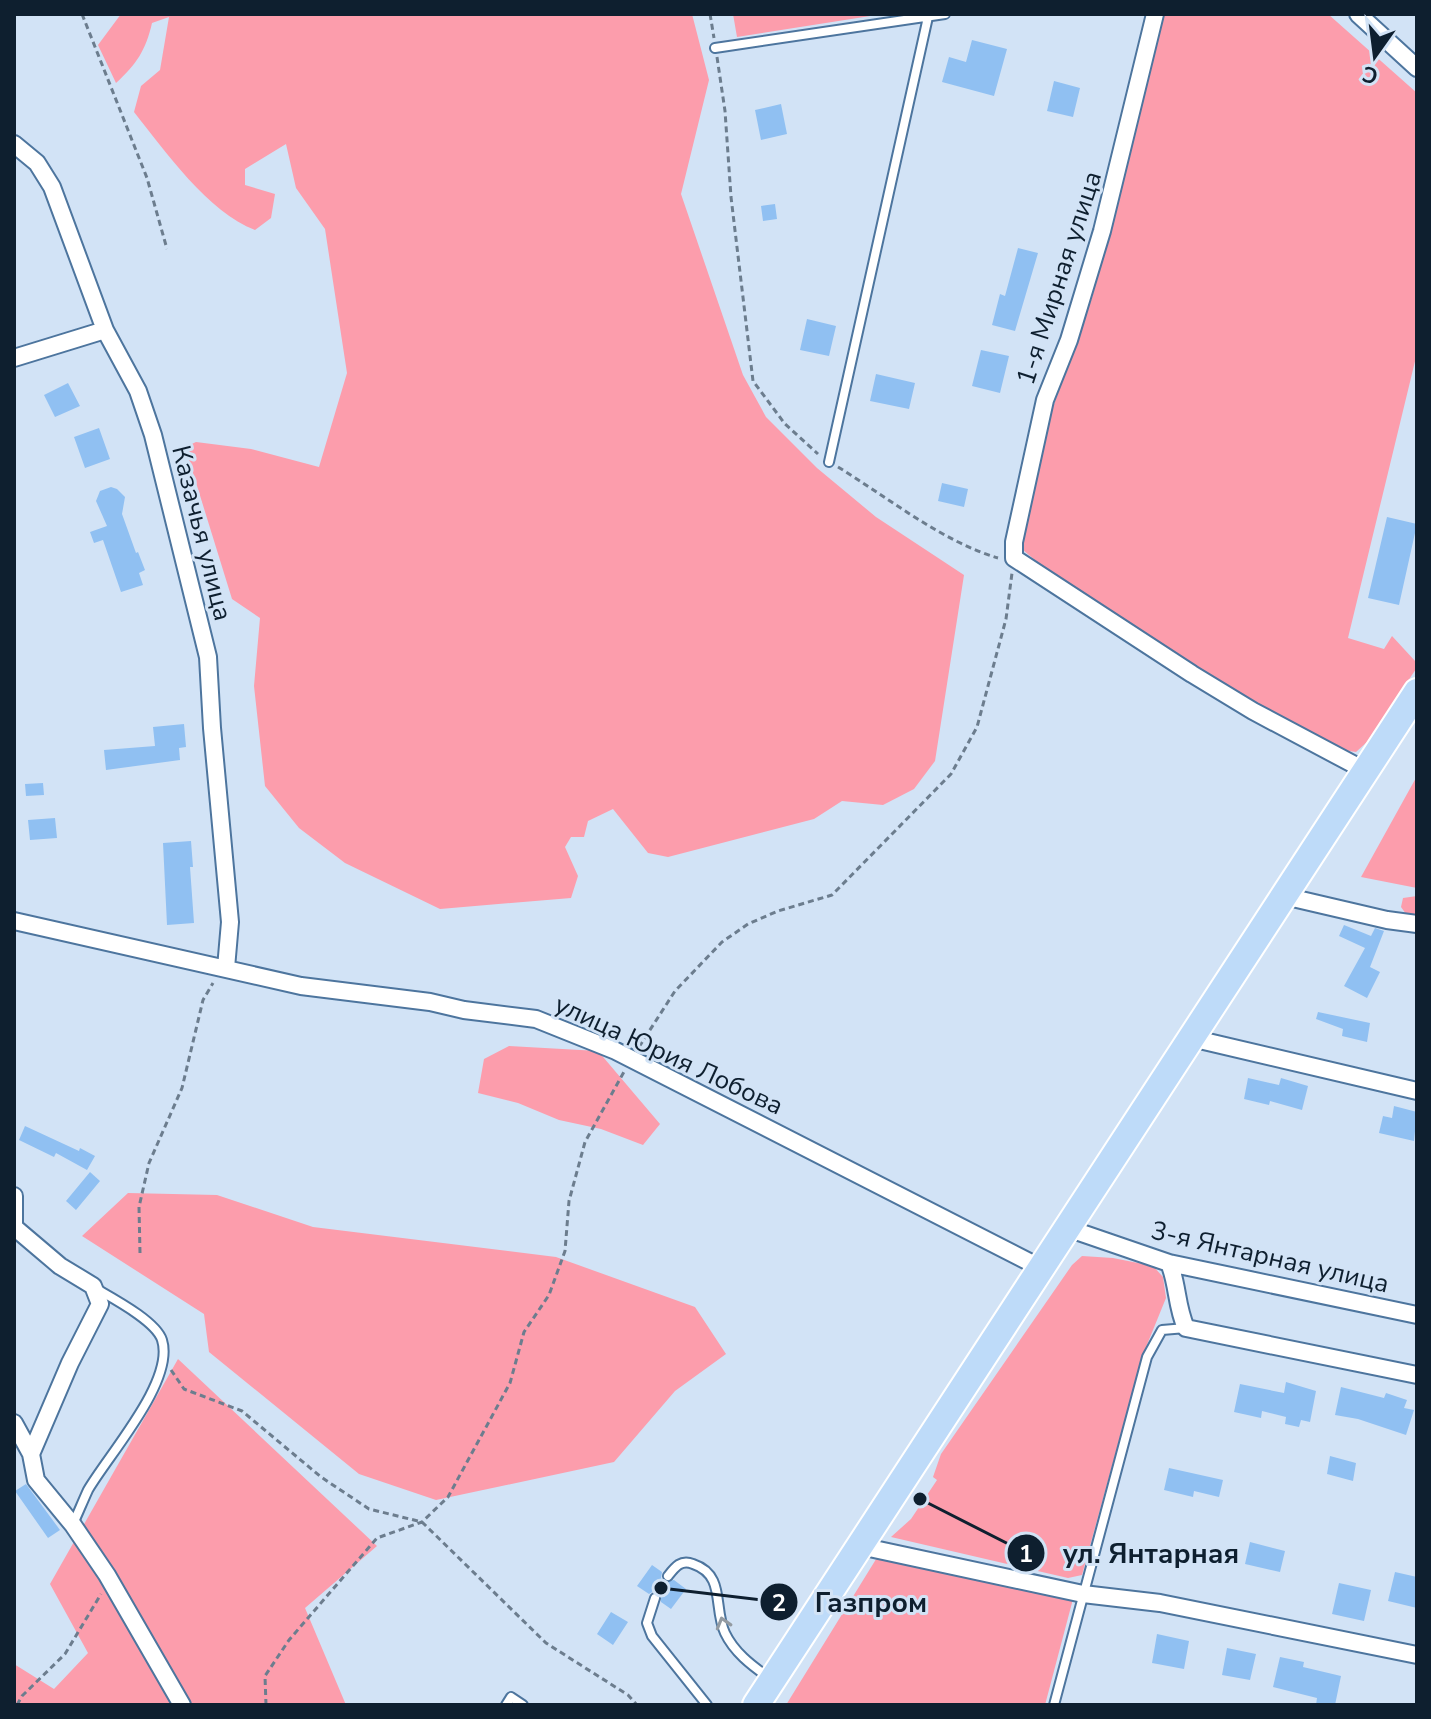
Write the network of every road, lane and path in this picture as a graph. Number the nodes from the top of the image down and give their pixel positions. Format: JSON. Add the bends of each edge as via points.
{"nodes":[{"id":1,"x":82,"y":14,"type":"edge"},
{"id":2,"x":710,"y":14,"type":"edge"},
{"id":3,"x":945,"y":14,"type":"edge"},
{"id":4,"x":1155,"y":14,"type":"edge"},
{"id":5,"x":1358,"y":14,"type":"edge"},
{"id":6,"x":928,"y":17,"type":"junction"},
{"id":7,"x":715,"y":48,"type":"junction"},
{"id":8,"x":1417,"y":68,"type":"edge"},
{"id":9,"x":14,"y":144,"type":"edge"},
{"id":10,"x":167,"y":249,"type":"dead end"},
{"id":11,"x":105,"y":330,"type":"junction"},
{"id":12,"x":14,"y":358,"type":"edge"},
{"id":13,"x":829,"y":462,"type":"junction"},
{"id":14,"x":1014,"y":558,"type":"junction"},
{"id":15,"x":1417,"y":692,"type":"edge"},
{"id":16,"x":1366,"y":771,"type":"junction"},
{"id":17,"x":1284,"y":896,"type":"junction"},
{"id":18,"x":14,"y":921,"type":"edge"},
{"id":19,"x":1417,"y":924,"type":"edge"},
{"id":20,"x":226,"y":968,"type":"junction"},
{"id":21,"x":1191,"y":1038,"type":"junction"},
{"id":22,"x":632,"y":1059,"type":"junction"},
{"id":23,"x":1417,"y":1091,"type":"edge"},
{"id":24,"x":14,"y":1199,"type":"edge"},
{"id":25,"x":14,"y":1227,"type":"edge"},
{"id":26,"x":1067,"y":1228,"type":"junction"},
{"id":27,"x":140,"y":1253,"type":"dead end"},
{"id":28,"x":1169,"y":1263,"type":"junction"},
{"id":29,"x":1041,"y":1268,"type":"junction"},
{"id":30,"x":93,"y":1286,"type":"junction"},
{"id":31,"x":1417,"y":1315,"type":"edge"},
{"id":32,"x":1186,"y":1328,"type":"junction"},
{"id":33,"x":165,"y":1361,"type":"junction"},
{"id":34,"x":1417,"y":1375,"type":"edge"},
{"id":35,"x":14,"y":1423,"type":"edge"},
{"id":36,"x":31,"y":1454,"type":"junction"},
{"id":37,"x":422,"y":1522,"type":"junction"},
{"id":38,"x":73,"y":1525,"type":"junction"},
{"id":39,"x":860,"y":1546,"type":"junction"},
{"id":40,"x":668,"y":1576,"type":"dead end"},
{"id":41,"x":109,"y":1579,"type":"junction"},
{"id":42,"x":1083,"y":1594,"type":"junction"},
{"id":43,"x":655,"y":1598,"type":"dead end"},
{"id":44,"x":1417,"y":1655,"type":"edge"},
{"id":45,"x":772,"y":1679,"type":"junction"},
{"id":46,"x":17,"y":1705,"type":"edge"},
{"id":47,"x":182,"y":1705,"type":"edge"},
{"id":48,"x":266,"y":1705,"type":"edge"},
{"id":49,"x":506,"y":1705,"type":"edge"},
{"id":50,"x":523,"y":1705,"type":"edge"},
{"id":51,"x":637,"y":1705,"type":"edge"},
{"id":52,"x":707,"y":1705,"type":"edge"},
{"id":53,"x":756,"y":1705,"type":"edge"},
{"id":54,"x":1054,"y":1705,"type":"edge"}],
"edges":[{"from":1,"to":10,"type":"path","via":[[147,178]]},
{"from":2,"to":7,"type":"path"},
{"from":3,"to":6,"type":"lane"},
{"from":4,"to":14,"type":"street","name":"1-я Мирная улица","via":[[1102,231],[1045,400]]},
{"from":5,"to":8,"type":"street"},
{"from":6,"to":7,"type":"lane"},
{"from":6,"to":13,"type":"lane"},
{"from":7,"to":13,"type":"path","via":[[753,381],[785,424]]},
{"from":9,"to":11,"type":"street","name":"Казачья улица","via":[[37,163],[52,187]]},
{"from":11,"to":12,"type":"street"},
{"from":11,"to":20,"type":"street","name":"Казачья улица","via":[[138,391],[153,435],[208,657],[230,922]]},
{"from":13,"to":14,"type":"path","via":[[984,554]]},
{"from":14,"to":16,"type":"street","via":[[1204,682]]},
{"from":14,"to":22,"type":"path","via":[[1006,619],[977,727],[951,774],[832,895],[778,911],[722,942],[675,991]]},
{"from":15,"to":16,"type":"main road"},
{"from":16,"to":17,"type":"main road"},
{"from":17,"to":19,"type":"street"},
{"from":17,"to":21,"type":"main road"},
{"from":18,"to":20,"type":"street","name":"улица Юрия Лобова"},
{"from":20,"to":22,"type":"street","name":"улица Юрия Лобова","via":[[301,986],[536,1019]]},
{"from":20,"to":27,"type":"path","via":[[203,1000],[182,1088],[149,1163],[139,1207]]},
{"from":21,"to":23,"type":"street"},
{"from":21,"to":26,"type":"main road"},
{"from":22,"to":29,"type":"street","name":"улица Юрия Лобова"},
{"from":22,"to":37,"type":"path","via":[[585,1142],[569,1201],[565,1251],[549,1295],[524,1332],[510,1383],[448,1497]]},
{"from":24,"to":25,"type":"street"},
{"from":25,"to":30,"type":"street"},
{"from":26,"to":28,"type":"street","name":"3-я Янтарная улица"},
{"from":26,"to":29,"type":"main road"},
{"from":28,"to":31,"type":"street","name":"3-я Янтарная улица"},
{"from":28,"to":32,"type":"street"},
{"from":29,"to":39,"type":"main road"},
{"from":30,"to":33,"type":"lane","via":[[131,1308],[162,1337]]},
{"from":30,"to":36,"type":"street","via":[[100,1304]]},
{"from":32,"to":34,"type":"street"},
{"from":32,"to":42,"type":"lane","via":[[1162,1330],[1147,1357]]},
{"from":33,"to":37,"type":"path","via":[[184,1389],[242,1411],[369,1509]]},
{"from":33,"to":38,"type":"lane"},
{"from":35,"to":36,"type":"street"},
{"from":36,"to":38,"type":"street","via":[[36,1480]]},
{"from":37,"to":48,"type":"path","via":[[377,1538],[289,1640],[265,1676]]},
{"from":37,"to":51,"type":"path","via":[[546,1643]]},
{"from":38,"to":41,"type":"street"},
{"from":39,"to":42,"type":"street"},
{"from":39,"to":45,"type":"main road"},
{"from":45,"to":40,"type":"lane","one_way":true,"via":[[749,1664],[723,1630],[718,1588],[706,1569],[678,1564]]},
{"from":41,"to":46,"type":"path","via":[[65,1654]]},
{"from":41,"to":47,"type":"street"},
{"from":42,"to":44,"type":"street","via":[[1160,1603]]},
{"from":42,"to":54,"type":"lane"},
{"from":43,"to":52,"type":"lane","via":[[647,1623],[652,1636]]},
{"from":45,"to":53,"type":"main road"},
{"from":49,"to":50,"type":"lane","via":[[511,1697]]}]}
